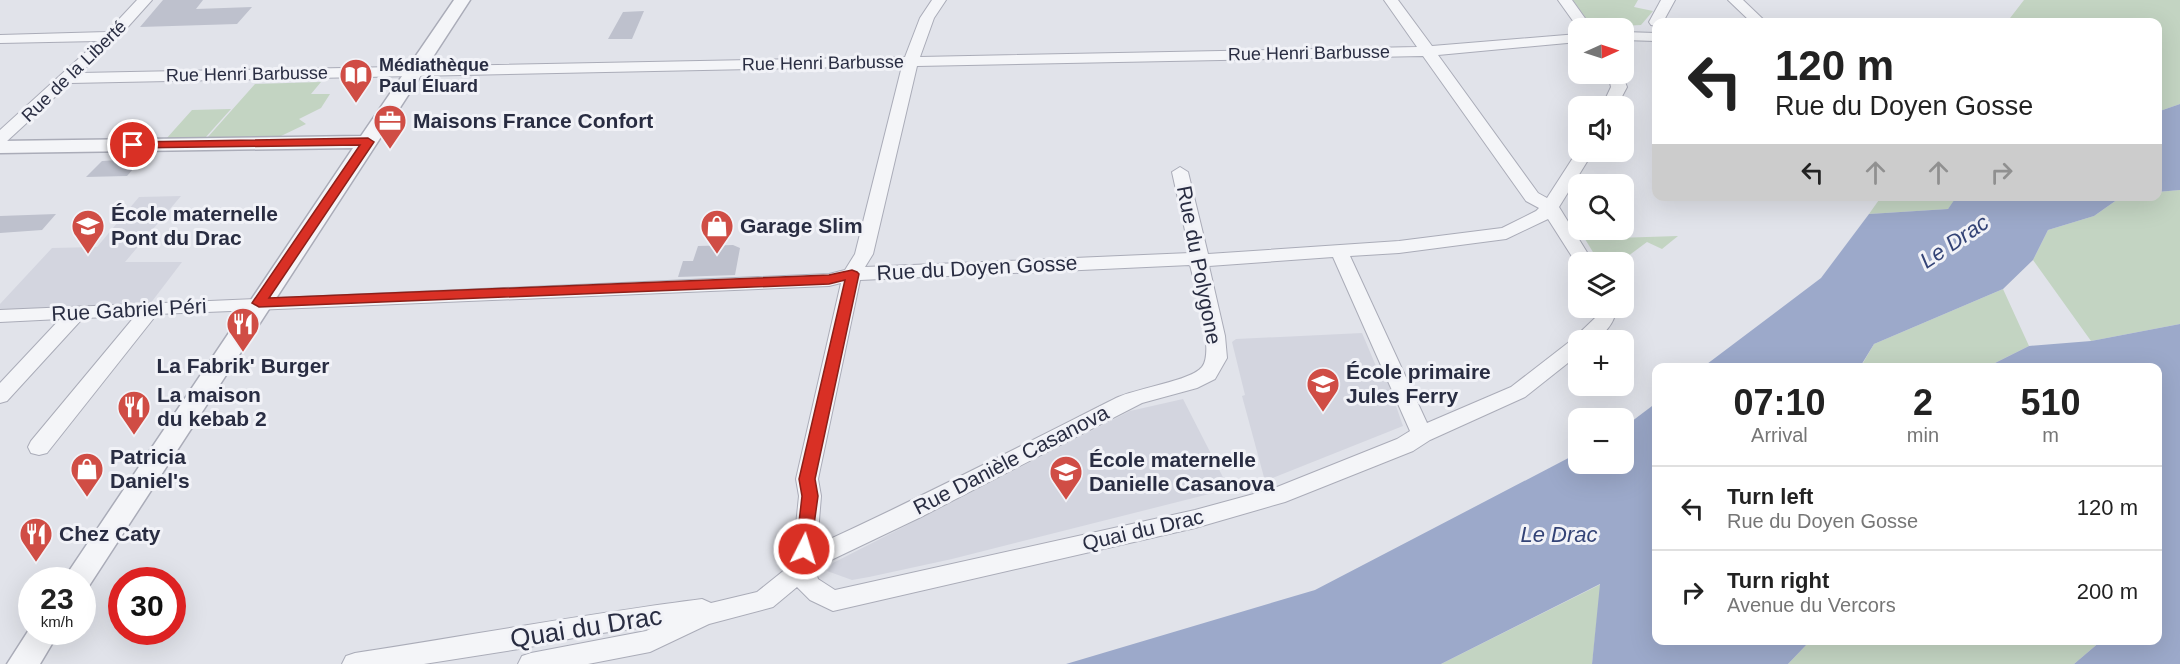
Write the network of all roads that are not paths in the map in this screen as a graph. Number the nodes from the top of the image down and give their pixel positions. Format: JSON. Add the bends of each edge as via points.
{"nodes":[{"id":1,"x":145,"y":0,"type":"edge"},
{"id":2,"x":462,"y":0,"type":"edge"},
{"id":3,"x":939,"y":0,"type":"edge"},
{"id":4,"x":1391,"y":0,"type":"edge"},
{"id":5,"x":1565,"y":0,"type":"edge"},
{"id":6,"x":1668,"y":0,"type":"edge"},
{"id":7,"x":1735,"y":0,"type":"edge"},
{"id":8,"x":1578,"y":18,"type":"edge"},
{"id":9,"x":1659,"y":18,"type":"edge"},
{"id":10,"x":1755,"y":18,"type":"edge"},
{"id":11,"x":1652,"y":29,"type":"edge"},
{"id":12,"x":1634,"y":34,"type":"edge"},
{"id":13,"x":112,"y":36,"type":"junction"},
{"id":14,"x":0,"y":39,"type":"edge"},
{"id":15,"x":1568,"y":39,"type":"edge"},
{"id":16,"x":1429,"y":51,"type":"junction"},
{"id":17,"x":912,"y":61,"type":"junction"},
{"id":18,"x":415,"y":71,"type":"junction"},
{"id":19,"x":68,"y":78,"type":"junction"},
{"id":20,"x":0,"y":139,"type":"edge"},
{"id":21,"x":368,"y":142,"type":"junction"},
{"id":22,"x":0,"y":147,"type":"edge"},
{"id":23,"x":1579,"y":162,"type":"edge"},
{"id":24,"x":1180,"y":172,"type":"dead end"},
{"id":25,"x":1550,"y":207,"type":"junction"},
{"id":26,"x":1340,"y":251,"type":"junction"},
{"id":27,"x":1578,"y":252,"type":"edge"},
{"id":28,"x":1198,"y":259,"type":"junction"},
{"id":29,"x":852,"y":274,"type":"junction"},
{"id":30,"x":259,"y":303,"type":"junction"},
{"id":31,"x":152,"y":308,"type":"junction"},
{"id":32,"x":77,"y":313,"type":"junction"},
{"id":33,"x":0,"y":316,"type":"edge"},
{"id":34,"x":1568,"y":353,"type":"edge"},
{"id":35,"x":1217,"y":358,"type":"joint"},
{"id":36,"x":0,"y":396,"type":"edge"},
{"id":37,"x":1422,"y":434,"type":"junction"},
{"id":38,"x":39,"y":447,"type":"dead end"},
{"id":39,"x":86,"y":567,"type":"edge"},
{"id":40,"x":803,"y":568,"type":"junction"},
{"id":41,"x":704,"y":615,"type":"junction"},
{"id":42,"x":35,"y":645,"type":"edge"},
{"id":43,"x":23,"y":664,"type":"edge"},
{"id":44,"x":355,"y":664,"type":"edge"},
{"id":45,"x":531,"y":664,"type":"edge"}],
"edges":[{"from":1,"to":13,"type":"street","name":"Rue de la Liberté"},
{"from":2,"to":18,"type":"street"},
{"from":3,"to":17,"type":"street","via":[[927,18]]},
{"from":4,"to":16,"type":"street"},
{"from":5,"to":8,"type":"street"},
{"from":6,"to":9,"type":"street"},
{"from":7,"to":10,"type":"street"},
{"from":11,"to":12,"type":"street"},
{"from":13,"to":14,"type":"street"},
{"from":13,"to":19,"type":"street","name":"Rue de la Liberté"},
{"from":15,"to":16,"type":"street","name":"Rue Henri Barbusse"},
{"from":16,"to":17,"type":"street","name":"Rue Henri Barbusse"},
{"from":16,"to":25,"type":"street","via":[[1532,197]]},
{"from":17,"to":18,"type":"street","name":"Rue Henri Barbusse"},
{"from":17,"to":29,"type":"street","via":[[864,254]]},
{"from":18,"to":19,"type":"street","name":"Rue Henri Barbusse"},
{"from":18,"to":21,"type":"street"},
{"from":19,"to":20,"type":"street","name":"Rue de la Liberté"},
{"from":21,"to":22,"type":"street"},
{"from":21,"to":30,"type":"street"},
{"from":23,"to":25,"type":"street","name":"Rue du Doyen Gosse"},
{"from":24,"to":28,"type":"street","name":"Rue du Polygone"},
{"from":25,"to":26,"type":"street","name":"Rue du Doyen Gosse","via":[[1506,233],[1470,240]]},
{"from":25,"to":27,"type":"street"},
{"from":26,"to":28,"type":"street","name":"Rue du Doyen Gosse"},
{"from":26,"to":37,"type":"street"},
{"from":28,"to":29,"type":"street","name":"Rue du Doyen Gosse"},
{"from":28,"to":35,"type":"street","name":"Rue du Polygone"},
{"from":29,"to":30,"type":"street","name":"Rue du Doyen Gosse","via":[[829,279]]},
{"from":29,"to":40,"type":"street","via":[[807,479],[810,496]]},
{"from":30,"to":31,"type":"street","name":"Rue Gabriel Péri"},
{"from":30,"to":39,"type":"street"},
{"from":31,"to":32,"type":"street","name":"Rue Gabriel Péri"},
{"from":31,"to":38,"type":"street"},
{"from":32,"to":33,"type":"street","name":"Rue Gabriel Péri"},
{"from":32,"to":36,"type":"street"},
{"from":34,"to":37,"type":"street","name":"Quai du Drac","via":[[1518,392]]},
{"from":35,"to":40,"type":"street","name":"Rue Danièle Casanova","via":[[1208,374],[1190,383],[1136,397],[821,554]]},
{"from":37,"to":40,"type":"street","name":"Quai du Drac","via":[[1358,465],[1277,496],[1195,519],[833,601],[808,584]]},
{"from":40,"to":41,"type":"street","name":"Quai du Drac","via":[[764,600]]},
{"from":41,"to":44,"type":"street","name":"Quai du Drac","via":[[703,609],[588,624]]},
{"from":41,"to":45,"type":"street","name":"Quai du Drac","via":[[650,641]]},
{"from":42,"to":43,"type":"street"}]}
